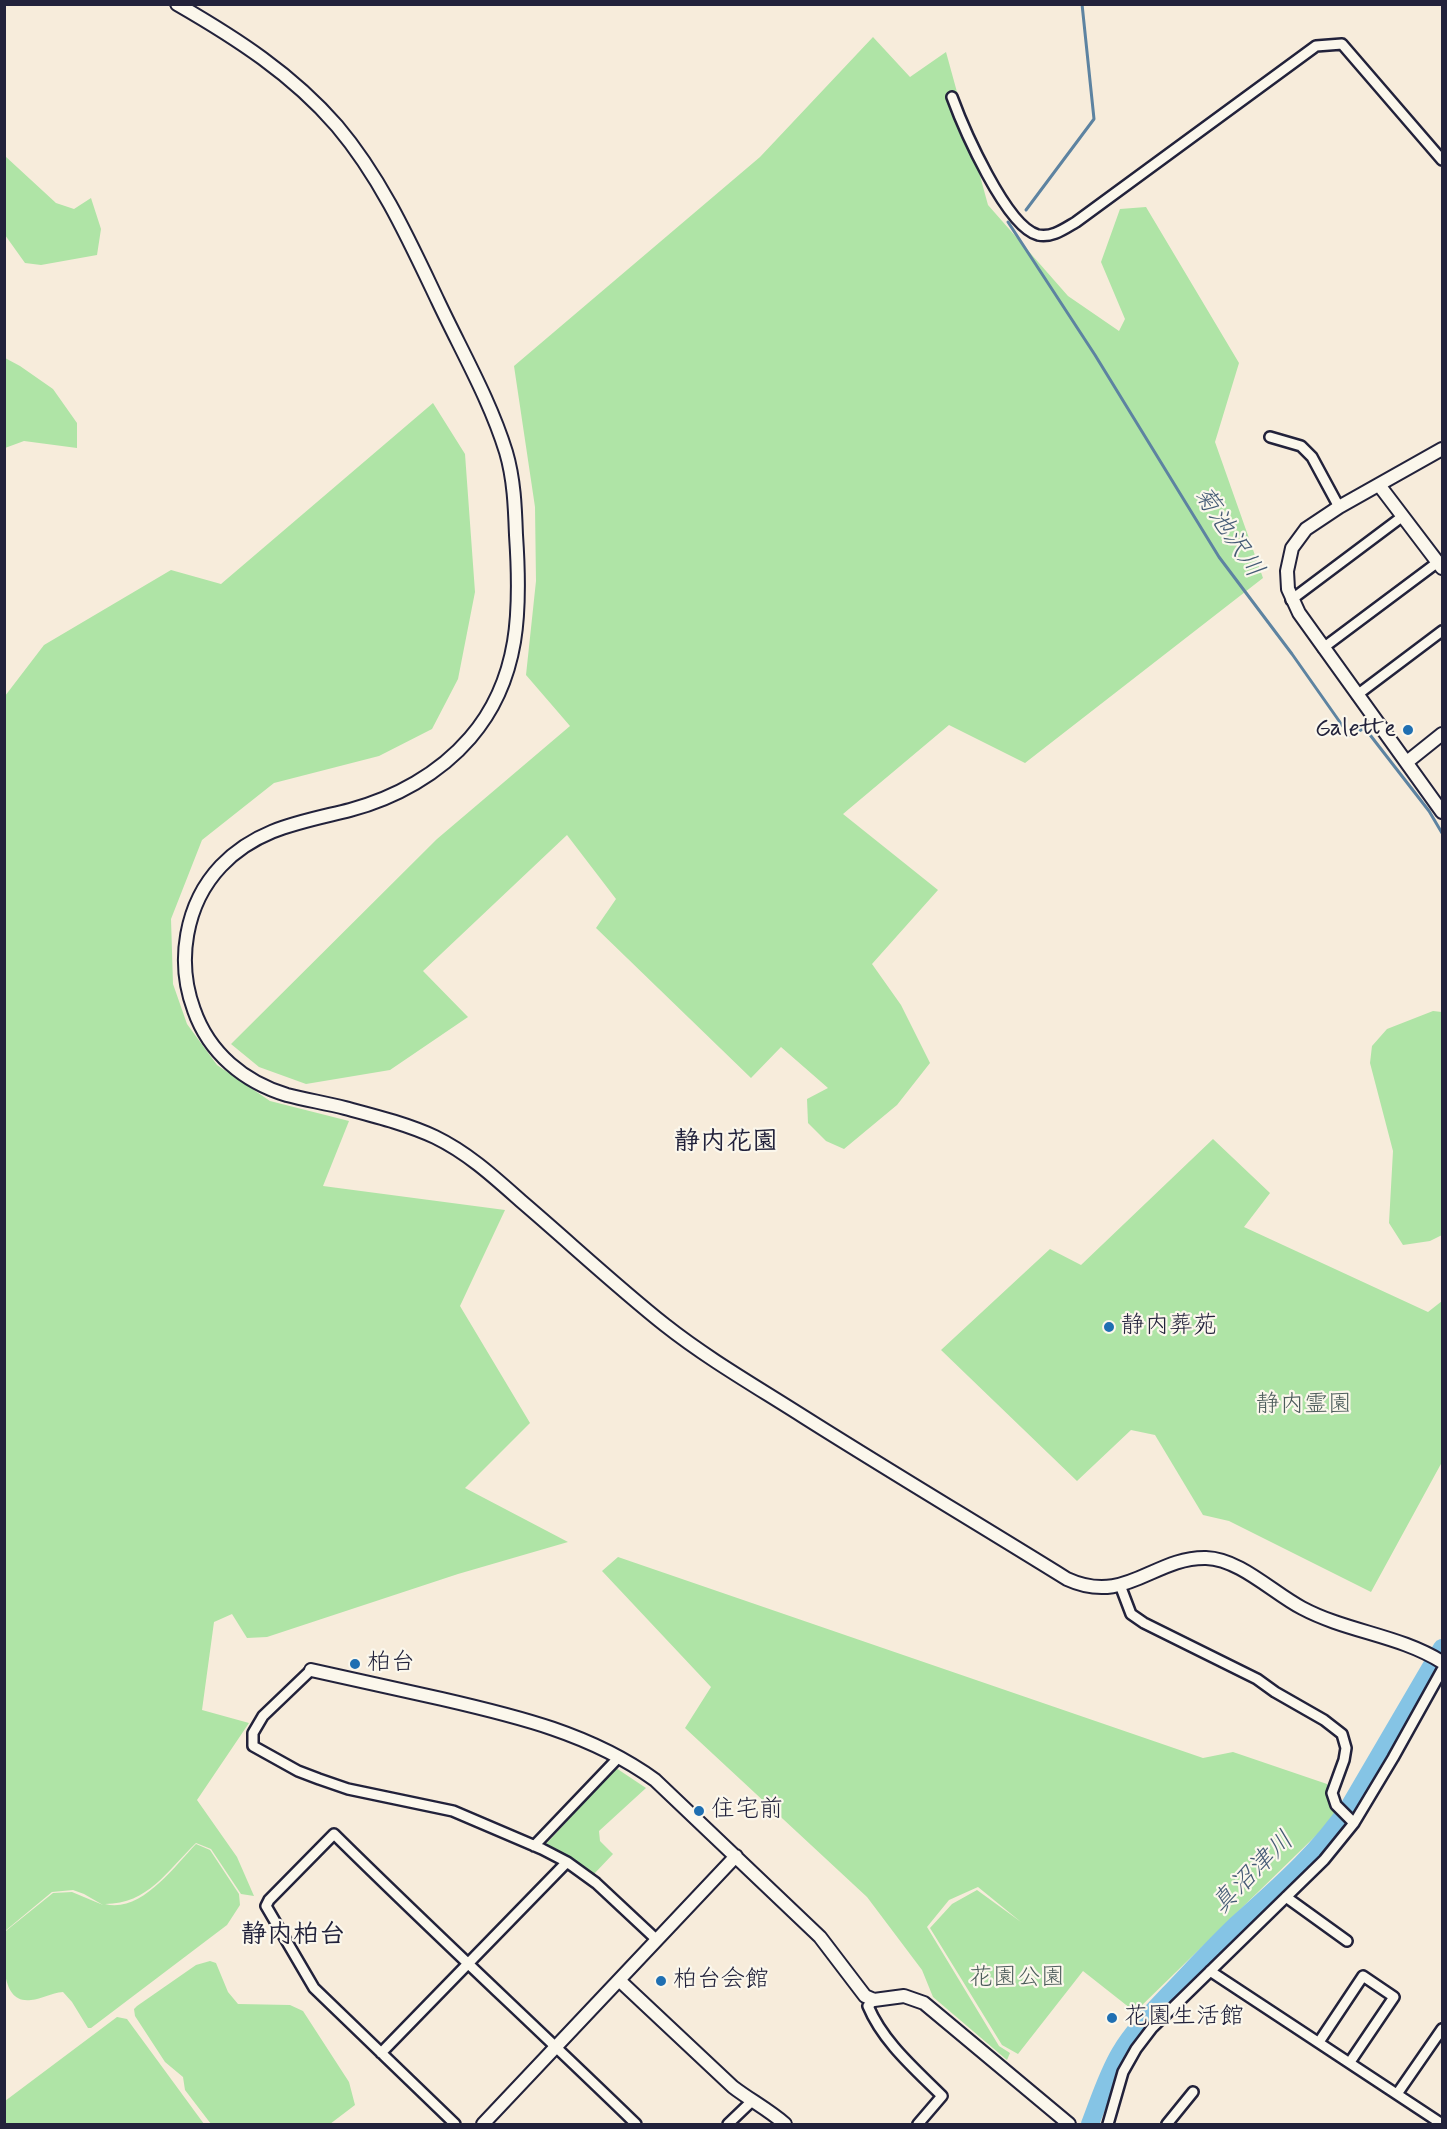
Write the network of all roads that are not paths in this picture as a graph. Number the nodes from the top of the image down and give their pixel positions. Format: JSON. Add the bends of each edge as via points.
{"nodes":[{"id":1,"x":177,"y":4,"type":"edge"},
{"id":2,"x":952,"y":97,"type":"dead end"},
{"id":3,"x":1443,"y":160,"type":"edge"},
{"id":4,"x":1270,"y":437,"type":"dead end"},
{"id":5,"x":1443,"y":449,"type":"edge"},
{"id":6,"x":1379,"y":485,"type":"junction"},
{"id":7,"x":1340,"y":507,"type":"junction"},
{"id":8,"x":1403,"y":516,"type":"junction"},
{"id":9,"x":1440,"y":565,"type":"edge"},
{"id":10,"x":1292,"y":600,"type":"junction"},
{"id":11,"x":1443,"y":631,"type":"edge"},
{"id":12,"x":1323,"y":648,"type":"junction"},
{"id":13,"x":1357,"y":695,"type":"junction"},
{"id":14,"x":1443,"y":734,"type":"edge"},
{"id":15,"x":1407,"y":762,"type":"junction"},
{"id":16,"x":1443,"y":812,"type":"edge"},
{"id":17,"x":1120,"y":1585,"type":"junction"},
{"id":18,"x":1442,"y":1664,"type":"edge"},
{"id":19,"x":311,"y":1670,"type":"joint"},
{"id":20,"x":619,"y":1757,"type":"junction"},
{"id":21,"x":1352,"y":1821,"type":"junction"},
{"id":22,"x":534,"y":1846,"type":"junction"},
{"id":23,"x":736,"y":1856,"type":"junction"},
{"id":24,"x":567,"y":1862,"type":"junction"},
{"id":25,"x":1287,"y":1898,"type":"junction"},
{"id":26,"x":657,"y":1940,"type":"junction"},
{"id":27,"x":1347,"y":1941,"type":"dead end"},
{"id":28,"x":468,"y":1965,"type":"junction"},
{"id":29,"x":1210,"y":1971,"type":"junction"},
{"id":30,"x":619,"y":1980,"type":"junction"},
{"id":31,"x":874,"y":2000,"type":"junction"},
{"id":32,"x":1443,"y":2029,"type":"edge"},
{"id":33,"x":1319,"y":2042,"type":"junction"},
{"id":34,"x":556,"y":2047,"type":"junction"},
{"id":35,"x":381,"y":2053,"type":"junction"},
{"id":36,"x":1350,"y":2062,"type":"junction"},
{"id":37,"x":1193,"y":2092,"type":"dead end"},
{"id":38,"x":1397,"y":2094,"type":"junction"},
{"id":39,"x":752,"y":2101,"type":"junction"},
{"id":40,"x":455,"y":2124,"type":"edge"},
{"id":41,"x":483,"y":2124,"type":"edge"},
{"id":42,"x":636,"y":2124,"type":"edge"},
{"id":43,"x":728,"y":2124,"type":"edge"},
{"id":44,"x":785,"y":2124,"type":"edge"},
{"id":45,"x":918,"y":2124,"type":"edge"},
{"id":46,"x":1069,"y":2124,"type":"edge"},
{"id":47,"x":1108,"y":2124,"type":"edge"},
{"id":48,"x":1167,"y":2124,"type":"edge"},
{"id":49,"x":1442,"y":2124,"type":"edge"}],
"edges":[{"from":1,"to":17,"type":"street","via":[[282,72],[334,123],[374,176],[421,265],[504,446],[512,483],[520,590],[507,672],[484,719],[455,753],[424,778],[384,799],[278,828],[255,839],[237,851],[209,881],[190,924],[184,968],[194,1010],[206,1035],[226,1060],[264,1086],[415,1128],[463,1152],[668,1327],[737,1375],[1067,1579],[1087,1587]]},
{"from":2,"to":3,"type":"street","via":[[997,190],[1016,219],[1040,235],[1051,236],[1076,222],[1316,46],[1342,44]]},
{"from":4,"to":7,"type":"street","via":[[1301,446],[1312,457]]},
{"from":5,"to":6,"type":"street"},
{"from":6,"to":7,"type":"street"},
{"from":6,"to":8,"type":"street"},
{"from":7,"to":10,"type":"street","via":[[1306,529],[1292,548],[1287,571]]},
{"from":8,"to":9,"type":"street"},
{"from":8,"to":10,"type":"street"},
{"from":9,"to":12,"type":"street"},
{"from":10,"to":12,"type":"street"},
{"from":11,"to":13,"type":"street"},
{"from":12,"to":13,"type":"street"},
{"from":13,"to":15,"type":"street"},
{"from":14,"to":15,"type":"street"},
{"from":15,"to":16,"type":"street"},
{"from":17,"to":18,"type":"street","via":[[1182,1561],[1222,1560],[1301,1608],[1428,1653]]},
{"from":17,"to":21,"type":"street","via":[[1131,1614],[1144,1623],[1257,1679],[1342,1734],[1344,1760],[1332,1793],[1336,1805]]},
{"from":18,"to":21,"type":"street","via":[[1393,1758]]},
{"from":19,"to":20,"type":"street","via":[[521,1717]]},
{"from":19,"to":22,"type":"street","via":[[263,1716],[253,1733],[253,1746],[319,1779],[453,1811]]},
{"from":20,"to":22,"type":"street"},
{"from":20,"to":23,"type":"street","via":[[655,1780]]},
{"from":21,"to":25,"type":"street","via":[[1324,1860]]},
{"from":22,"to":24,"type":"street"},
{"from":23,"to":26,"type":"street"},
{"from":23,"to":31,"type":"street","via":[[820,1937],[866,1996]]},
{"from":24,"to":26,"type":"street","via":[[596,1883]]},
{"from":24,"to":28,"type":"street"},
{"from":25,"to":27,"type":"street"},
{"from":25,"to":29,"type":"street"},
{"from":26,"to":30,"type":"street"},
{"from":28,"to":34,"type":"street"},
{"from":28,"to":35,"type":"street"},
{"from":28,"to":35,"type":"street","via":[[334,1834],[266,1906],[314,1988]]},
{"from":29,"to":33,"type":"street"},
{"from":29,"to":47,"type":"street","via":[[1136,2049],[1123,2072]]},
{"from":30,"to":34,"type":"street"},
{"from":30,"to":39,"type":"street","via":[[732,2087]]},
{"from":31,"to":45,"type":"street","via":[[868,2006],[875,2023],[942,2096]]},
{"from":31,"to":46,"type":"street","via":[[904,1996],[924,2003]]},
{"from":32,"to":38,"type":"street"},
{"from":33,"to":36,"type":"street"},
{"from":33,"to":36,"type":"street","via":[[1364,1976],[1394,1997]]},
{"from":34,"to":41,"type":"street"},
{"from":34,"to":42,"type":"street"},
{"from":35,"to":40,"type":"street"},
{"from":36,"to":38,"type":"street"},
{"from":37,"to":48,"type":"street"},
{"from":38,"to":49,"type":"street"},
{"from":39,"to":43,"type":"street"},
{"from":39,"to":44,"type":"street"}]}
